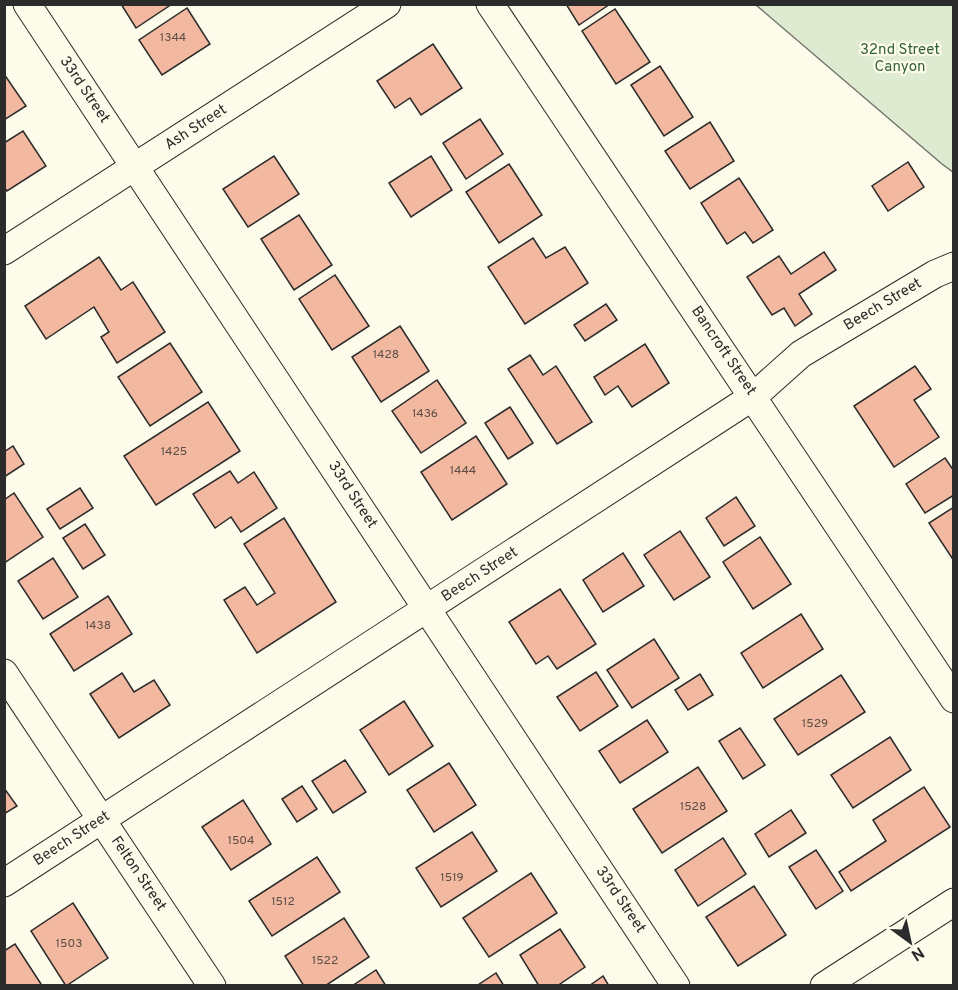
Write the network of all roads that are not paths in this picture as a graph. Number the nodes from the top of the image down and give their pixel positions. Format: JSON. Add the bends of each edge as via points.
{"nodes":[{"id":1,"x":27,"y":4,"type":"edge"},
{"id":2,"x":387,"y":4,"type":"edge"},
{"id":3,"x":490,"y":4,"type":"edge"},
{"id":4,"x":135,"y":167,"type":"junction"},
{"id":5,"x":4,"y":251,"type":"edge"},
{"id":6,"x":954,"y":266,"type":"edge"},
{"id":7,"x":754,"y":396,"type":"junction"},
{"id":8,"x":428,"y":610,"type":"junction"},
{"id":9,"x":4,"y":673,"type":"edge"},
{"id":10,"x":954,"y":699,"type":"edge"},
{"id":11,"x":102,"y":819,"type":"junction"},
{"id":12,"x":4,"y":883,"type":"edge"},
{"id":13,"x":954,"y":902,"type":"edge"},
{"id":14,"x":212,"y":986,"type":"edge"},
{"id":15,"x":676,"y":986,"type":"edge"},
{"id":16,"x":824,"y":986,"type":"edge"}],
"edges":[{"from":1,"to":4,"type":"street","name":"33rd Street"},
{"from":2,"to":4,"type":"street","name":"Ash Street"},
{"from":3,"to":7,"type":"street","name":"Bancroft Street"},
{"from":4,"to":5,"type":"street","name":"Ash Street"},
{"from":4,"to":8,"type":"street","name":"33rd Street"},
{"from":6,"to":7,"type":"street","name":"Beech Street","via":[[801,354]]},
{"from":7,"to":8,"type":"street","name":"Beech Street"},
{"from":7,"to":10,"type":"street","name":"Bancroft Street"},
{"from":8,"to":11,"type":"street","name":"Beech Street"},
{"from":8,"to":15,"type":"street","name":"33rd Street"},
{"from":9,"to":11,"type":"street","name":"Felton Street"},
{"from":11,"to":12,"type":"street","name":"Beech Street"},
{"from":11,"to":14,"type":"street","name":"Felton Street"},
{"from":13,"to":16,"type":"street"}]}
